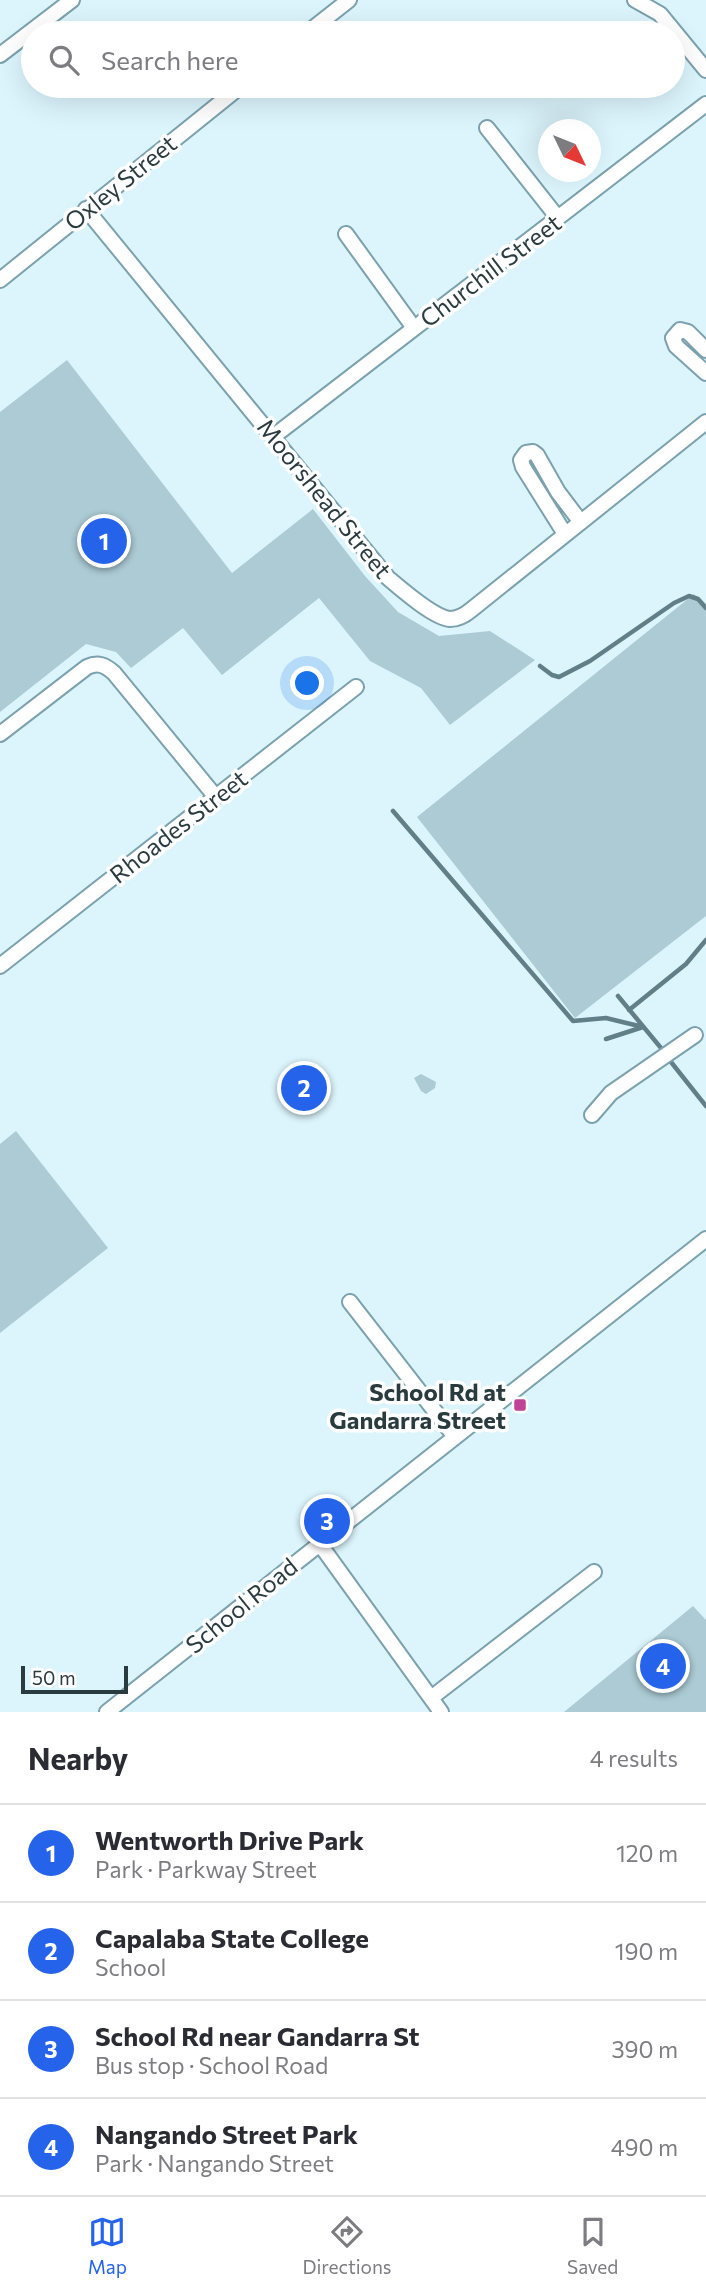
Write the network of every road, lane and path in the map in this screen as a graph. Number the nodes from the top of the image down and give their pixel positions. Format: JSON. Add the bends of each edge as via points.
{"nodes":[{"id":1,"x":349,"y":0,"type":"edge"},
{"id":2,"x":635,"y":0,"type":"edge"},
{"id":3,"x":66,"y":2,"type":"edge"},
{"id":4,"x":42,"y":21,"type":"edge"},
{"id":5,"x":322,"y":21,"type":"edge"},
{"id":6,"x":666,"y":21,"type":"edge"},
{"id":7,"x":21,"y":38,"type":"edge"},
{"id":8,"x":685,"y":44,"type":"edge"},
{"id":9,"x":0,"y":55,"type":"edge"},
{"id":10,"x":706,"y":70,"type":"edge"},
{"id":11,"x":226,"y":98,"type":"edge"},
{"id":12,"x":706,"y":104,"type":"edge"},
{"id":13,"x":487,"y":128,"type":"dead end"},
{"id":14,"x":86,"y":209,"type":"junction"},
{"id":15,"x":558,"y":218,"type":"junction"},
{"id":16,"x":346,"y":234,"type":"dead end"},
{"id":17,"x":0,"y":280,"type":"edge"},
{"id":18,"x":414,"y":328,"type":"junction"},
{"id":19,"x":706,"y":350,"type":"edge"},
{"id":20,"x":706,"y":373,"type":"edge"},
{"id":21,"x":706,"y":422,"type":"edge"},
{"id":22,"x":274,"y":436,"type":"junction"},
{"id":23,"x":580,"y":521,"type":"junction"},
{"id":24,"x":565,"y":534,"type":"junction"},
{"id":25,"x":356,"y":687,"type":"dead end"},
{"id":26,"x":0,"y":734,"type":"edge"},
{"id":27,"x":215,"y":796,"type":"junction"},
{"id":28,"x":0,"y":967,"type":"edge"},
{"id":29,"x":695,"y":1035,"type":"dead end"},
{"id":30,"x":592,"y":1115,"type":"dead end"},
{"id":31,"x":706,"y":1239,"type":"edge"},
{"id":32,"x":350,"y":1302,"type":"dead end"},
{"id":33,"x":455,"y":1437,"type":"junction"},
{"id":34,"x":319,"y":1543,"type":"junction"},
{"id":35,"x":594,"y":1572,"type":"dead end"},
{"id":36,"x":430,"y":1698,"type":"junction"},
{"id":37,"x":107,"y":1712,"type":"edge"},
{"id":38,"x":441,"y":1712,"type":"edge"}],
"edges":[{"from":1,"to":5,"type":"street"},
{"from":2,"to":6,"type":"street"},
{"from":3,"to":4,"type":"street"},
{"from":7,"to":9,"type":"street"},
{"from":8,"to":10,"type":"street"},
{"from":11,"to":14,"type":"street","name":"Oxley Street"},
{"from":12,"to":15,"type":"street","name":"Churchill Street"},
{"from":13,"to":15,"type":"street"},
{"from":14,"to":17,"type":"street","name":"Oxley Street"},
{"from":14,"to":22,"type":"street","name":"Moorshead Street"},
{"from":15,"to":18,"type":"street","name":"Churchill Street"},
{"from":16,"to":18,"type":"street"},
{"from":18,"to":22,"type":"street","name":"Churchill Street"},
{"from":19,"to":20,"type":"street","via":[[688,331],[680,330],[673,338]]},
{"from":21,"to":23,"type":"street","name":"Moorshead Street"},
{"from":22,"to":24,"type":"street","name":"Moorshead Street","via":[[388,578],[445,618],[462,617]]},
{"from":23,"to":24,"type":"street","name":"Moorshead Street"},
{"from":23,"to":24,"type":"street","via":[[537,455],[526,453],[523,467]]},
{"from":25,"to":27,"type":"street","name":"Rhoades Street"},
{"from":26,"to":27,"type":"street","via":[[87,667],[101,664],[114,673]]},
{"from":27,"to":28,"type":"street","name":"Rhoades Street"},
{"from":29,"to":30,"type":"street","via":[[611,1093]]},
{"from":31,"to":33,"type":"street","name":"School Road"},
{"from":32,"to":33,"type":"street"},
{"from":33,"to":34,"type":"street","name":"School Road"},
{"from":34,"to":36,"type":"street"},
{"from":34,"to":37,"type":"street","name":"School Road"},
{"from":35,"to":36,"type":"street"},
{"from":36,"to":38,"type":"street"}]}
